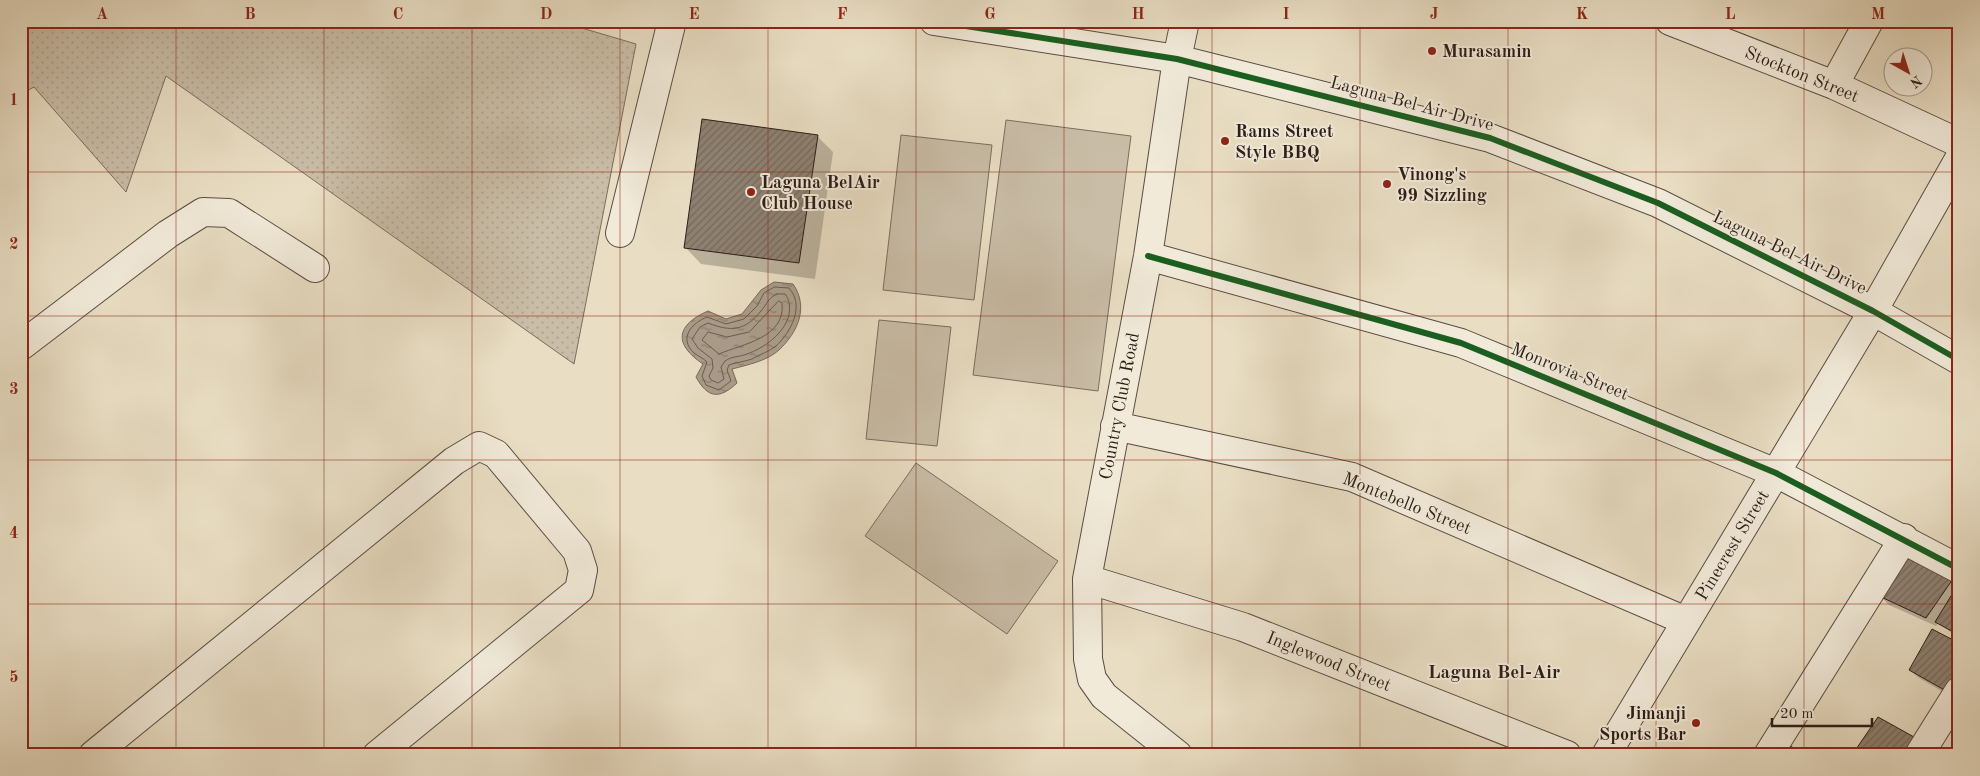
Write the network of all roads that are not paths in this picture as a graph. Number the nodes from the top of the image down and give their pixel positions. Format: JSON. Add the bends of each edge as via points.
{"nodes":[{"id":1,"x":672,"y":21,"type":"edge"},
{"id":2,"x":934,"y":21,"type":"edge"},
{"id":3,"x":1185,"y":21,"type":"edge"},
{"id":4,"x":1670,"y":21,"type":"edge"},
{"id":5,"x":1868,"y":21,"type":"edge"},
{"id":6,"x":1177,"y":59,"type":"junction"},
{"id":7,"x":1834,"y":85,"type":"junction"},
{"id":8,"x":1959,"y":143,"type":"edge"},
{"id":9,"x":1959,"y":159,"type":"edge"},
{"id":10,"x":620,"y":233,"type":"dead end"},
{"id":11,"x":1148,"y":256,"type":"junction"},
{"id":12,"x":315,"y":268,"type":"dead end"},
{"id":13,"x":1873,"y":311,"type":"junction"},
{"id":14,"x":21,"y":346,"type":"edge"},
{"id":15,"x":1959,"y":360,"type":"edge"},
{"id":16,"x":1115,"y":426,"type":"junction"},
{"id":17,"x":1776,"y":473,"type":"junction"},
{"id":18,"x":1904,"y":538,"type":"junction"},
{"id":19,"x":1959,"y":569,"type":"edge"},
{"id":20,"x":1087,"y":579,"type":"junction"},
{"id":21,"x":1686,"y":621,"type":"junction"},
{"id":22,"x":1959,"y":691,"type":"edge"},
{"id":23,"x":92,"y":755,"type":"edge"},
{"id":24,"x":377,"y":755,"type":"edge"},
{"id":25,"x":1178,"y":755,"type":"edge"},
{"id":26,"x":1567,"y":755,"type":"edge"},
{"id":27,"x":1606,"y":755,"type":"edge"},
{"id":28,"x":1768,"y":755,"type":"edge"},
{"id":29,"x":1919,"y":755,"type":"edge"}],
"edges":[{"from":1,"to":10,"type":"street"},
{"from":2,"to":6,"type":"street","name":"Laguna Bel Air Drive"},
{"from":3,"to":6,"type":"street","name":"Country Club Road"},
{"from":4,"to":7,"type":"street","name":"Stockton Street"},
{"from":5,"to":7,"type":"street"},
{"from":6,"to":11,"type":"street","name":"Country Club Road"},
{"from":6,"to":13,"type":"street","name":"Laguna Bel Air Drive","via":[[1490,138],[1658,203]]},
{"from":7,"to":8,"type":"street","name":"Stockton Street"},
{"from":9,"to":13,"type":"street","name":"Pinecrest Street"},
{"from":11,"to":16,"type":"street","name":"Country Club Road"},
{"from":11,"to":17,"type":"street","name":"Monrovia Street","via":[[1461,343]]},
{"from":12,"to":14,"type":"street","via":[[229,213],[203,212],[168,234]]},
{"from":13,"to":15,"type":"street","name":"Laguna Bel Air Drive"},
{"from":13,"to":17,"type":"street","name":"Pinecrest Street"},
{"from":16,"to":20,"type":"street","name":"Country Club Road"},
{"from":16,"to":21,"type":"street","name":"Montebello Street","via":[[1352,477]]},
{"from":17,"to":18,"type":"street","name":"Monrovia Street"},
{"from":17,"to":21,"type":"street","name":"Pinecrest Street"},
{"from":18,"to":19,"type":"street","name":"Monrovia Street"},
{"from":18,"to":28,"type":"street"},
{"from":20,"to":25,"type":"street","name":"Country Club Road","via":[[1088,659],[1092,679],[1104,696]]},
{"from":20,"to":26,"type":"street","name":"Inglewood Street","via":[[1243,627]]},
{"from":21,"to":27,"type":"street","name":"Pinecrest Street"},
{"from":22,"to":29,"type":"street"},
{"from":23,"to":24,"type":"street","via":[[454,461],[479,446],[496,454],[577,551],[584,570],[579,590]]}]}
